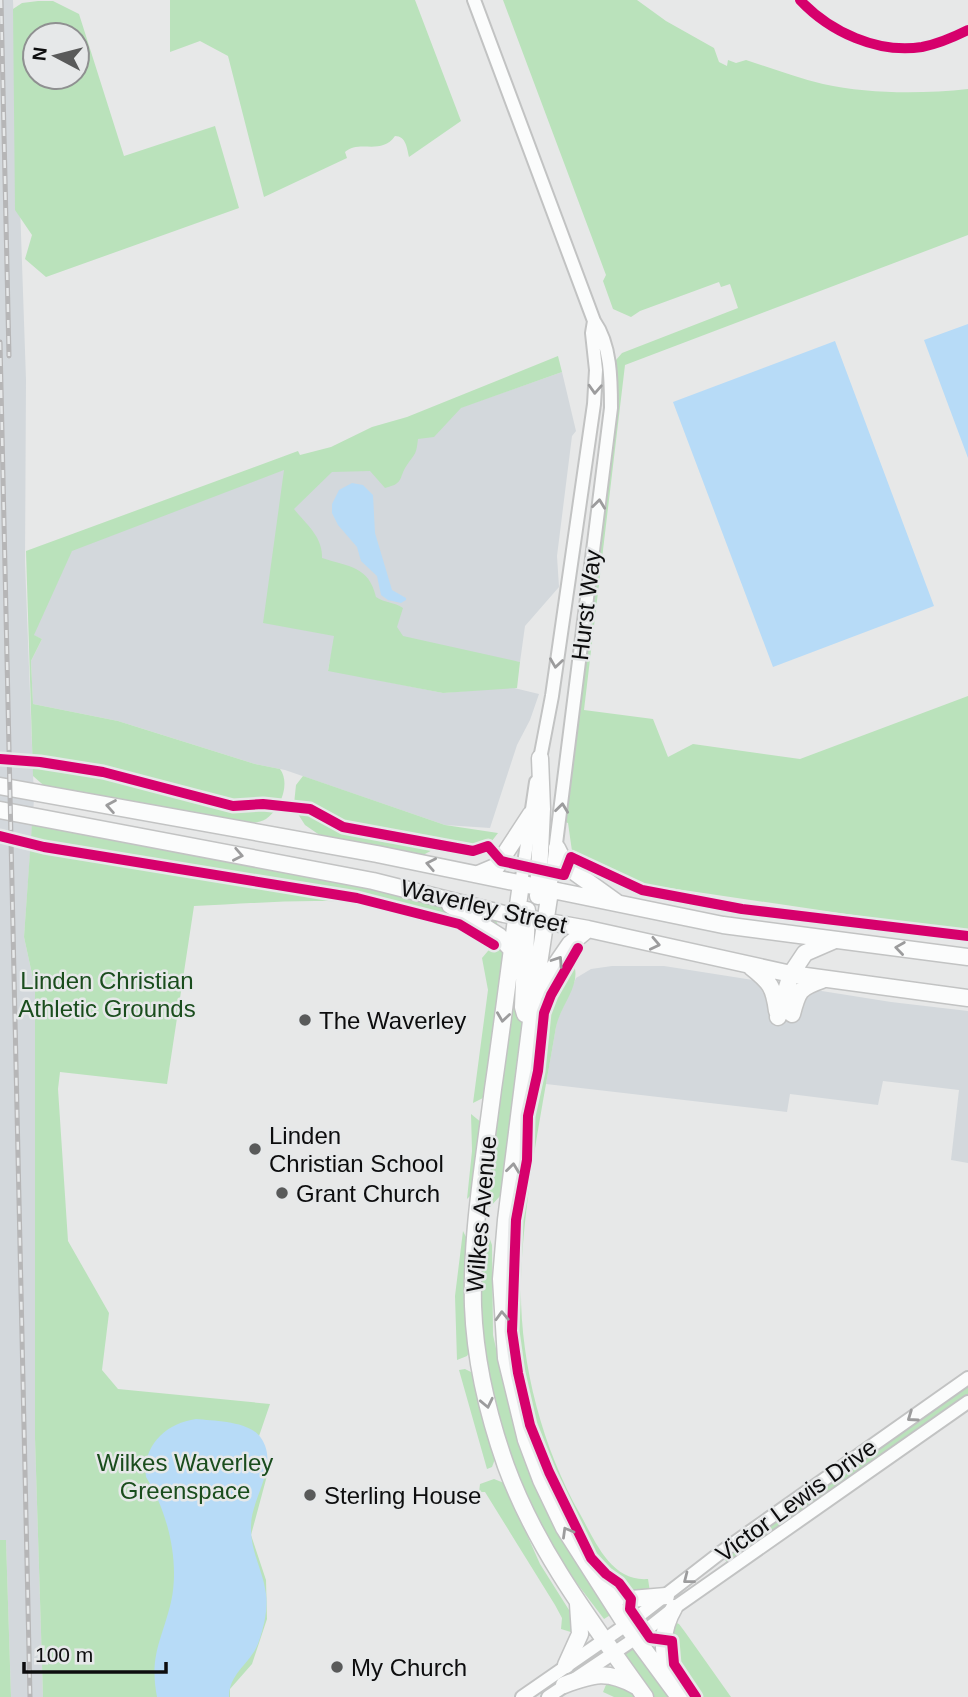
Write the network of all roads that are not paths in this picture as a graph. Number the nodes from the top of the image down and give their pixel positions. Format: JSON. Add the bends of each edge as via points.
{"nodes":[{"id":1,"x":474,"y":0,"type":"edge"},
{"id":2,"x":594,"y":321,"type":"junction"},
{"id":3,"x":540,"y":758,"type":"junction"},
{"id":4,"x":0,"y":786,"type":"edge"},
{"id":5,"x":0,"y":810,"type":"edge"},
{"id":6,"x":531,"y":814,"type":"junction"},
{"id":7,"x":557,"y":848,"type":"junction"},
{"id":8,"x":478,"y":874,"type":"junction"},
{"id":9,"x":536,"y":888,"type":"junction"},
{"id":10,"x":433,"y":895,"type":"junction"},
{"id":11,"x":621,"y":905,"type":"junction"},
{"id":12,"x":522,"y":917,"type":"junction"},
{"id":13,"x":545,"y":922,"type":"junction"},
{"id":14,"x":588,"y":929,"type":"junction"},
{"id":15,"x":836,"y":940,"type":"junction"},
{"id":16,"x":512,"y":950,"type":"junction"},
{"id":17,"x":968,"y":957,"type":"edge"},
{"id":18,"x":749,"y":965,"type":"junction"},
{"id":19,"x":790,"y":974,"type":"junction"},
{"id":20,"x":823,"y":980,"type":"junction"},
{"id":21,"x":534,"y":997,"type":"junction"},
{"id":22,"x":968,"y":998,"type":"edge"},
{"id":23,"x":785,"y":1015,"type":"junction"},
{"id":24,"x":530,"y":1034,"type":"junction"},
{"id":25,"x":968,"y":1378,"type":"edge"},
{"id":26,"x":968,"y":1402,"type":"edge"},
{"id":27,"x":604,"y":1589,"type":"junction"},
{"id":28,"x":578,"y":1602,"type":"junction"},
{"id":29,"x":670,"y":1602,"type":"junction"},
{"id":30,"x":631,"y":1632,"type":"junction"},
{"id":31,"x":610,"y":1646,"type":"junction"},
{"id":32,"x":566,"y":1665,"type":"junction"},
{"id":33,"x":669,"y":1682,"type":"junction"},
{"id":34,"x":564,"y":1685,"type":"junction"},
{"id":35,"x":641,"y":1692,"type":"edge"},
{"id":36,"x":522,"y":1697,"type":"edge"},
{"id":37,"x":548,"y":1697,"type":"edge"},
{"id":38,"x":680,"y":1697,"type":"edge"}],
"edges":[{"from":1,"to":2,"type":"street","name":"Hurst Way"},
{"from":2,"to":3,"type":"street","name":"Hurst Way","one_way":true,"via":[[594,404]]},
{"from":7,"to":2,"type":"street","name":"Hurst Way","one_way":true,"via":[[611,408],[606,351]]},
{"from":3,"to":6,"type":"street","name":"Hurst Way"},
{"from":3,"to":9,"type":"main road","via":[[542,809]]},
{"from":8,"to":4,"type":"main road","name":"Waverley Street","one_way":true},
{"from":5,"to":10,"type":"main road","name":"Waverley Street","one_way":true},
{"from":6,"to":8,"type":"main road","via":[[497,866]]},
{"from":6,"to":9,"type":"street","name":"Hurst Way"},
{"from":7,"to":9,"type":"street","name":"Hurst Way"},
{"from":7,"to":11,"type":"main road","via":[[566,866]]},
{"from":8,"to":9,"type":"main road","name":"Waverley Street"},
{"from":9,"to":11,"type":"main road","name":"Waverley Street"},
{"from":9,"to":12,"type":"main road","name":"Wilkes Avenue"},
{"from":9,"to":13,"type":"main road","name":"Wilkes Avenue"},
{"from":10,"to":12,"type":"main road","name":"Waverley Street"},
{"from":10,"to":16,"type":"main road","via":[[499,936]]},
{"from":11,"to":15,"type":"main road","name":"Waverley Street"},
{"from":12,"to":13,"type":"main road","name":"Waverley Street"},
{"from":12,"to":16,"type":"main road","name":"Wilkes Avenue"},
{"from":12,"to":24,"type":"main road","via":[[523,1007]]},
{"from":13,"to":14,"type":"main road","name":"Waverley Street"},
{"from":13,"to":21,"type":"main road","name":"Wilkes Avenue"},
{"from":14,"to":18,"type":"main road","name":"Waverley Street","one_way":true},
{"from":21,"to":14,"type":"main road","one_way":true,"via":[[570,944]]},
{"from":17,"to":15,"type":"main road","name":"Waverley Street","one_way":true},
{"from":15,"to":19,"type":"main road","via":[[805,953]]},
{"from":16,"to":28,"type":"main road","name":"Wilkes Avenue","one_way":true,"via":[[475,1238],[473,1308],[478,1360],[507,1468],[541,1544]]},
{"from":18,"to":19,"type":"main road","name":"Waverley Street"},
{"from":18,"to":23,"type":"main road","via":[[774,990]]},
{"from":19,"to":20,"type":"main road","name":"Waverley Street"},
{"from":19,"to":23,"type":"main road"},
{"from":20,"to":22,"type":"main road","name":"Waverley Street"},
{"from":20,"to":23,"type":"main road","via":[[797,993]]},
{"from":21,"to":24,"type":"main road","name":"Wilkes Avenue"},
{"from":27,"to":24,"type":"main road","name":"Wilkes Avenue","one_way":true,"via":[[564,1528],[541,1480],[523,1431],[506,1358],[501,1279]]},
{"from":25,"to":29,"type":"street","name":"Victor Lewis Drive","one_way":true,"via":[[720,1553]]},
{"from":26,"to":29,"type":"street","name":"Victor Lewis Drive"},
{"from":27,"to":29,"type":"main road","via":[[631,1599]]},
{"from":27,"to":30,"type":"main road","name":"Wilkes Avenue"},
{"from":28,"to":31,"type":"main road","name":"Wilkes Avenue"},
{"from":28,"to":32,"type":"main road","via":[[580,1634]]},
{"from":29,"to":30,"type":"street","name":"Victor Lewis Drive"},
{"from":29,"to":33,"type":"main road","via":[[662,1640]]},
{"from":30,"to":31,"type":"street"},
{"from":30,"to":33,"type":"main road","name":"Wilkes Avenue"},
{"from":31,"to":32,"type":"street"},
{"from":31,"to":34,"type":"street"},
{"from":31,"to":35,"type":"main road","name":"Wilkes Avenue"},
{"from":32,"to":36,"type":"street"},
{"from":33,"to":38,"type":"main road","name":"Wilkes Avenue"},
{"from":34,"to":35,"type":"main road","via":[[598,1674],[622,1678]]},
{"from":34,"to":37,"type":"street"}]}
